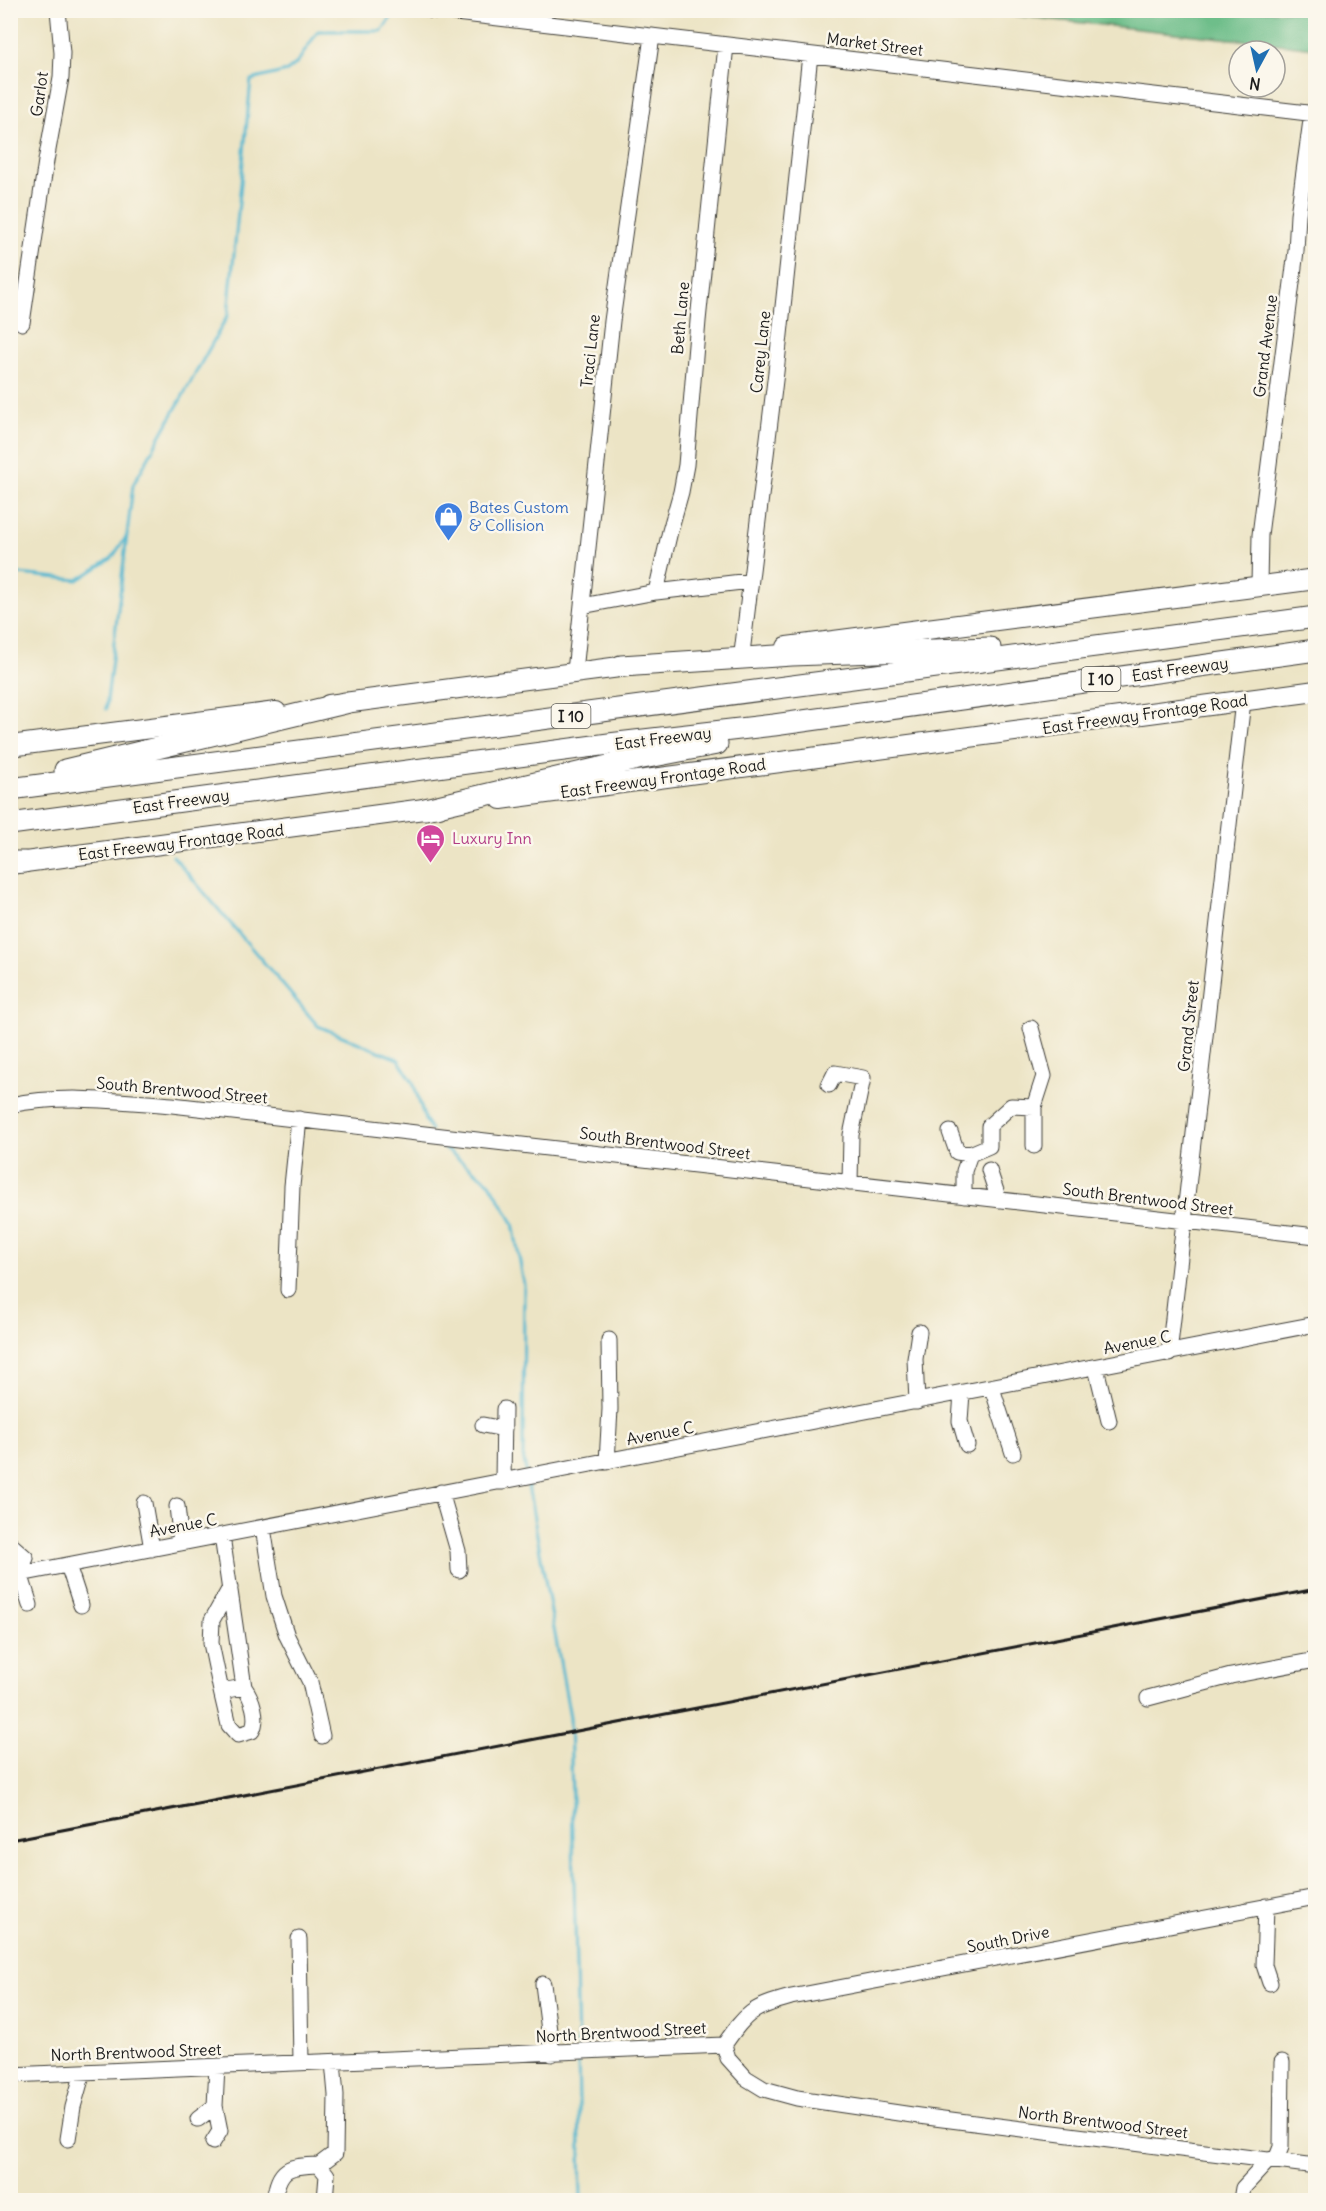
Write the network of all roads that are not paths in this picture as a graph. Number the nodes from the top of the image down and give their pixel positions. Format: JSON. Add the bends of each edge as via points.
{"nodes":[{"id":1,"x":58,"y":10,"type":"edge"},
{"id":2,"x":430,"y":10,"type":"edge"},
{"id":3,"x":652,"y":36,"type":"junction"},
{"id":4,"x":726,"y":45,"type":"junction"},
{"id":5,"x":810,"y":55,"type":"junction"},
{"id":6,"x":1314,"y":113,"type":"edge"},
{"id":7,"x":22,"y":323,"type":"dead end"},
{"id":8,"x":1316,"y":579,"type":"edge"},
{"id":9,"x":750,"y":581,"type":"junction"},
{"id":10,"x":1259,"y":585,"type":"junction"},
{"id":11,"x":656,"y":592,"type":"junction"},
{"id":12,"x":582,"y":606,"type":"junction"},
{"id":13,"x":1316,"y":617,"type":"edge"},
{"id":14,"x":1131,"y":641,"type":"junction"},
{"id":15,"x":1316,"y":650,"type":"edge"},
{"id":16,"x":742,"y":653,"type":"junction"},
{"id":17,"x":621,"y":666,"type":"junction"},
{"id":18,"x":575,"y":671,"type":"junction"},
{"id":19,"x":1316,"y":684,"type":"edge"},
{"id":20,"x":1316,"y":691,"type":"edge"},
{"id":21,"x":1268,"y":698,"type":"junction"},
{"id":22,"x":1243,"y":701,"type":"junction"},
{"id":23,"x":345,"y":703,"type":"junction"},
{"id":24,"x":774,"y":724,"type":"junction"},
{"id":25,"x":10,"y":746,"type":"edge"},
{"id":26,"x":10,"y":783,"type":"edge"},
{"id":27,"x":10,"y":789,"type":"edge"},
{"id":28,"x":425,"y":809,"type":"junction"},
{"id":29,"x":10,"y":824,"type":"edge"},
{"id":30,"x":15,"y":862,"type":"edge"},
{"id":31,"x":1031,"y":1029,"type":"dead end"},
{"id":32,"x":829,"y":1085,"type":"dead end"},
{"id":33,"x":10,"y":1106,"type":"edge"},
{"id":34,"x":1034,"y":1107,"type":"junction"},
{"id":35,"x":299,"y":1119,"type":"junction"},
{"id":36,"x":950,"y":1132,"type":"dead end"},
{"id":37,"x":1034,"y":1146,"type":"dead end"},
{"id":38,"x":970,"y":1154,"type":"junction"},
{"id":39,"x":989,"y":1170,"type":"dead end"},
{"id":40,"x":850,"y":1183,"type":"junction"},
{"id":41,"x":964,"y":1196,"type":"junction"},
{"id":42,"x":999,"y":1200,"type":"junction"},
{"id":43,"x":1184,"y":1221,"type":"junction"},
{"id":44,"x":1316,"y":1236,"type":"edge"},
{"id":45,"x":288,"y":1290,"type":"dead end"},
{"id":46,"x":1316,"y":1324,"type":"edge"},
{"id":47,"x":919,"y":1332,"type":"dead end"},
{"id":48,"x":609,"y":1340,"type":"dead end"},
{"id":49,"x":1169,"y":1354,"type":"junction"},
{"id":50,"x":1096,"y":1368,"type":"junction"},
{"id":51,"x":992,"y":1388,"type":"junction"},
{"id":52,"x":962,"y":1393,"type":"junction"},
{"id":53,"x":917,"y":1402,"type":"junction"},
{"id":54,"x":504,"y":1410,"type":"dead end"},
{"id":55,"x":1108,"y":1421,"type":"dead end"},
{"id":56,"x":483,"y":1425,"type":"dead end"},
{"id":57,"x":504,"y":1429,"type":"junction"},
{"id":58,"x":968,"y":1445,"type":"dead end"},
{"id":59,"x":1013,"y":1453,"type":"dead end"},
{"id":60,"x":607,"y":1462,"type":"junction"},
{"id":61,"x":502,"y":1482,"type":"junction"},
{"id":62,"x":441,"y":1492,"type":"junction"},
{"id":63,"x":144,"y":1503,"type":"dead end"},
{"id":64,"x":177,"y":1506,"type":"dead end"},
{"id":65,"x":263,"y":1528,"type":"junction"},
{"id":66,"x":222,"y":1536,"type":"junction"},
{"id":67,"x":182,"y":1543,"type":"junction"},
{"id":68,"x":10,"y":1544,"type":"edge"},
{"id":69,"x":152,"y":1549,"type":"junction"},
{"id":70,"x":68,"y":1565,"type":"junction"},
{"id":71,"x":459,"y":1570,"type":"dead end"},
{"id":72,"x":16,"y":1575,"type":"edge"},
{"id":73,"x":230,"y":1588,"type":"junction"},
{"id":74,"x":30,"y":1605,"type":"dead end"},
{"id":75,"x":81,"y":1605,"type":"dead end"},
{"id":76,"x":1316,"y":1660,"type":"edge"},
{"id":77,"x":244,"y":1687,"type":"junction"},
{"id":78,"x":221,"y":1691,"type":"junction"},
{"id":79,"x":1148,"y":1698,"type":"dead end"},
{"id":80,"x":322,"y":1736,"type":"dead end"},
{"id":81,"x":1316,"y":1897,"type":"edge"},
{"id":82,"x":1266,"y":1906,"type":"junction"},
{"id":83,"x":299,"y":1939,"type":"dead end"},
{"id":84,"x":1270,"y":1983,"type":"dead end"},
{"id":85,"x":543,"y":1984,"type":"dead end"},
{"id":86,"x":724,"y":2045,"type":"junction"},
{"id":87,"x":552,"y":2054,"type":"junction"},
{"id":88,"x":333,"y":2062,"type":"junction"},
{"id":89,"x":1282,"y":2062,"type":"dead end"},
{"id":90,"x":301,"y":2063,"type":"junction"},
{"id":91,"x":217,"y":2067,"type":"junction"},
{"id":92,"x":83,"y":2072,"type":"junction"},
{"id":93,"x":10,"y":2075,"type":"edge"},
{"id":94,"x":215,"y":2106,"type":"junction"},
{"id":95,"x":198,"y":2119,"type":"dead end"},
{"id":96,"x":68,"y":2139,"type":"dead end"},
{"id":97,"x":213,"y":2142,"type":"dead end"},
{"id":98,"x":1268,"y":2161,"type":"junction"},
{"id":99,"x":319,"y":2165,"type":"junction"},
{"id":100,"x":1316,"y":2166,"type":"edge"},
{"id":101,"x":274,"y":2200,"type":"edge"},
{"id":102,"x":325,"y":2200,"type":"edge"},
{"id":103,"x":1242,"y":2200,"type":"edge"}],
"edges":[{"from":1,"to":7,"type":"street","name":"Garlot","via":[[61,78]]},
{"from":2,"to":3,"type":"street","name":"Market Street"},
{"from":3,"to":4,"type":"street","name":"Market Street"},
{"from":3,"to":12,"type":"street","name":"Traci Lane","via":[[612,321]]},
{"from":4,"to":5,"type":"street","name":"Market Street"},
{"from":4,"to":11,"type":"street","name":"Beth Lane","via":[[686,465]]},
{"from":5,"to":6,"type":"street","name":"Market Street"},
{"from":5,"to":9,"type":"street","name":"Carey Lane"},
{"from":6,"to":10,"type":"street","name":"Grand Avenue","via":[[1299,205],[1260,535]]},
{"from":8,"to":10,"type":"main road"},
{"from":9,"to":11,"type":"street"},
{"from":9,"to":16,"type":"street","name":"Carey Lane"},
{"from":10,"to":16,"type":"main road"},
{"from":11,"to":12,"type":"street"},
{"from":12,"to":18,"type":"street","name":"Traci Lane"},
{"from":13,"to":14,"type":"highway","name":"East Freeway","number":"I 10"},
{"from":14,"to":17,"type":"highway"},
{"from":14,"to":27,"type":"highway","name":"East Freeway","number":"I 10"},
{"from":15,"to":24,"type":"highway","name":"East Freeway","number":"I 10"},
{"from":16,"to":17,"type":"main road"},
{"from":17,"to":18,"type":"main road"},
{"from":18,"to":23,"type":"main road"},
{"from":19,"to":21,"type":"main road","via":[[1285,689]]},
{"from":20,"to":21,"type":"main road","name":"East Freeway Frontage Road"},
{"from":21,"to":22,"type":"main road","name":"East Freeway Frontage Road"},
{"from":22,"to":28,"type":"main road","name":"East Freeway Frontage Road"},
{"from":22,"to":43,"type":"street","name":"Grand Street"},
{"from":23,"to":25,"type":"main road"},
{"from":23,"to":26,"type":"highway"},
{"from":24,"to":28,"type":"highway","via":[[721,743]]},
{"from":24,"to":29,"type":"highway","name":"East Freeway","number":"I 10"},
{"from":28,"to":30,"type":"main road","name":"East Freeway Frontage Road"},
{"from":31,"to":34,"type":"street","via":[[1044,1076]]},
{"from":32,"to":40,"type":"street","via":[[835,1073],[862,1077],[851,1135]]},
{"from":33,"to":35,"type":"street","name":"South Brentwood Street","via":[[52,1100],[118,1101]]},
{"from":34,"to":37,"type":"street"},
{"from":34,"to":38,"type":"street","via":[[1011,1106],[989,1126],[989,1146]]},
{"from":35,"to":40,"type":"street","name":"South Brentwood Street"},
{"from":35,"to":45,"type":"street"},
{"from":36,"to":38,"type":"street","via":[[957,1152]]},
{"from":38,"to":41,"type":"street","via":[[964,1171]]},
{"from":39,"to":42,"type":"street"},
{"from":40,"to":41,"type":"street","name":"South Brentwood Street"},
{"from":41,"to":42,"type":"street","name":"South Brentwood Street"},
{"from":42,"to":43,"type":"street","name":"South Brentwood Street"},
{"from":43,"to":44,"type":"street","name":"South Brentwood Street"},
{"from":43,"to":49,"type":"street","name":"Grand Street"},
{"from":46,"to":49,"type":"street","name":"Avenue C"},
{"from":47,"to":53,"type":"street","via":[[915,1359]]},
{"from":48,"to":60,"type":"street"},
{"from":49,"to":50,"type":"street","name":"Avenue C"},
{"from":50,"to":51,"type":"street","name":"Avenue C"},
{"from":50,"to":55,"type":"street"},
{"from":51,"to":52,"type":"street","name":"Avenue C"},
{"from":51,"to":59,"type":"street"},
{"from":52,"to":53,"type":"street","name":"Avenue C"},
{"from":52,"to":58,"type":"street","via":[[960,1421]]},
{"from":53,"to":60,"type":"street","name":"Avenue C"},
{"from":54,"to":57,"type":"street"},
{"from":56,"to":57,"type":"street"},
{"from":57,"to":61,"type":"street"},
{"from":60,"to":61,"type":"street","name":"Avenue C"},
{"from":61,"to":62,"type":"street","name":"Avenue C"},
{"from":62,"to":65,"type":"street","name":"Avenue C"},
{"from":62,"to":71,"type":"street","via":[[458,1551]]},
{"from":63,"to":69,"type":"street"},
{"from":64,"to":67,"type":"street"},
{"from":65,"to":66,"type":"street","name":"Avenue C"},
{"from":65,"to":80,"type":"street","via":[[274,1596],[287,1636],[310,1682]]},
{"from":66,"to":67,"type":"street","name":"Avenue C"},
{"from":66,"to":73,"type":"street"},
{"from":67,"to":69,"type":"street","name":"Avenue C"},
{"from":68,"to":72,"type":"street","via":[[26,1558]]},
{"from":69,"to":70,"type":"street","name":"Avenue C"},
{"from":70,"to":72,"type":"street","name":"Avenue C"},
{"from":70,"to":75,"type":"street"},
{"from":72,"to":74,"type":"street"},
{"from":73,"to":77,"type":"street"},
{"from":73,"to":78,"type":"street","via":[[212,1620],[211,1643]]},
{"from":76,"to":79,"type":"street","via":[[1231,1676]]},
{"from":77,"to":78,"type":"street"},
{"from":77,"to":78,"type":"street","via":[[256,1720],[248,1734],[238,1735],[232,1730]]},
{"from":81,"to":82,"type":"street","name":"South Drive"},
{"from":82,"to":84,"type":"street","via":[[1264,1965]]},
{"from":82,"to":86,"type":"street","name":"South Drive","via":[[791,1997],[768,2003],[742,2018]]},
{"from":83,"to":90,"type":"street"},
{"from":85,"to":87,"type":"street"},
{"from":86,"to":87,"type":"street","name":"North Brentwood Street"},
{"from":86,"to":98,"type":"street","name":"North Brentwood Street","via":[[728,2058],[746,2078],[764,2089],[796,2098]]},
{"from":87,"to":88,"type":"street","name":"North Brentwood Street"},
{"from":88,"to":90,"type":"street","name":"North Brentwood Street"},
{"from":88,"to":99,"type":"street","via":[[335,2153]]},
{"from":89,"to":98,"type":"street","via":[[1281,2147],[1277,2157]]},
{"from":90,"to":91,"type":"street","name":"North Brentwood Street"},
{"from":91,"to":92,"type":"street","name":"North Brentwood Street"},
{"from":91,"to":94,"type":"street"},
{"from":92,"to":93,"type":"street","name":"North Brentwood Street"},
{"from":92,"to":96,"type":"street"},
{"from":94,"to":95,"type":"street"},
{"from":94,"to":97,"type":"street","via":[[220,2131]]},
{"from":98,"to":100,"type":"street","name":"North Brentwood Street"},
{"from":98,"to":103,"type":"street","via":[[1243,2188]]},
{"from":99,"to":101,"type":"street","via":[[292,2166],[282,2173]]},
{"from":99,"to":102,"type":"street","via":[[327,2175]]}]}
